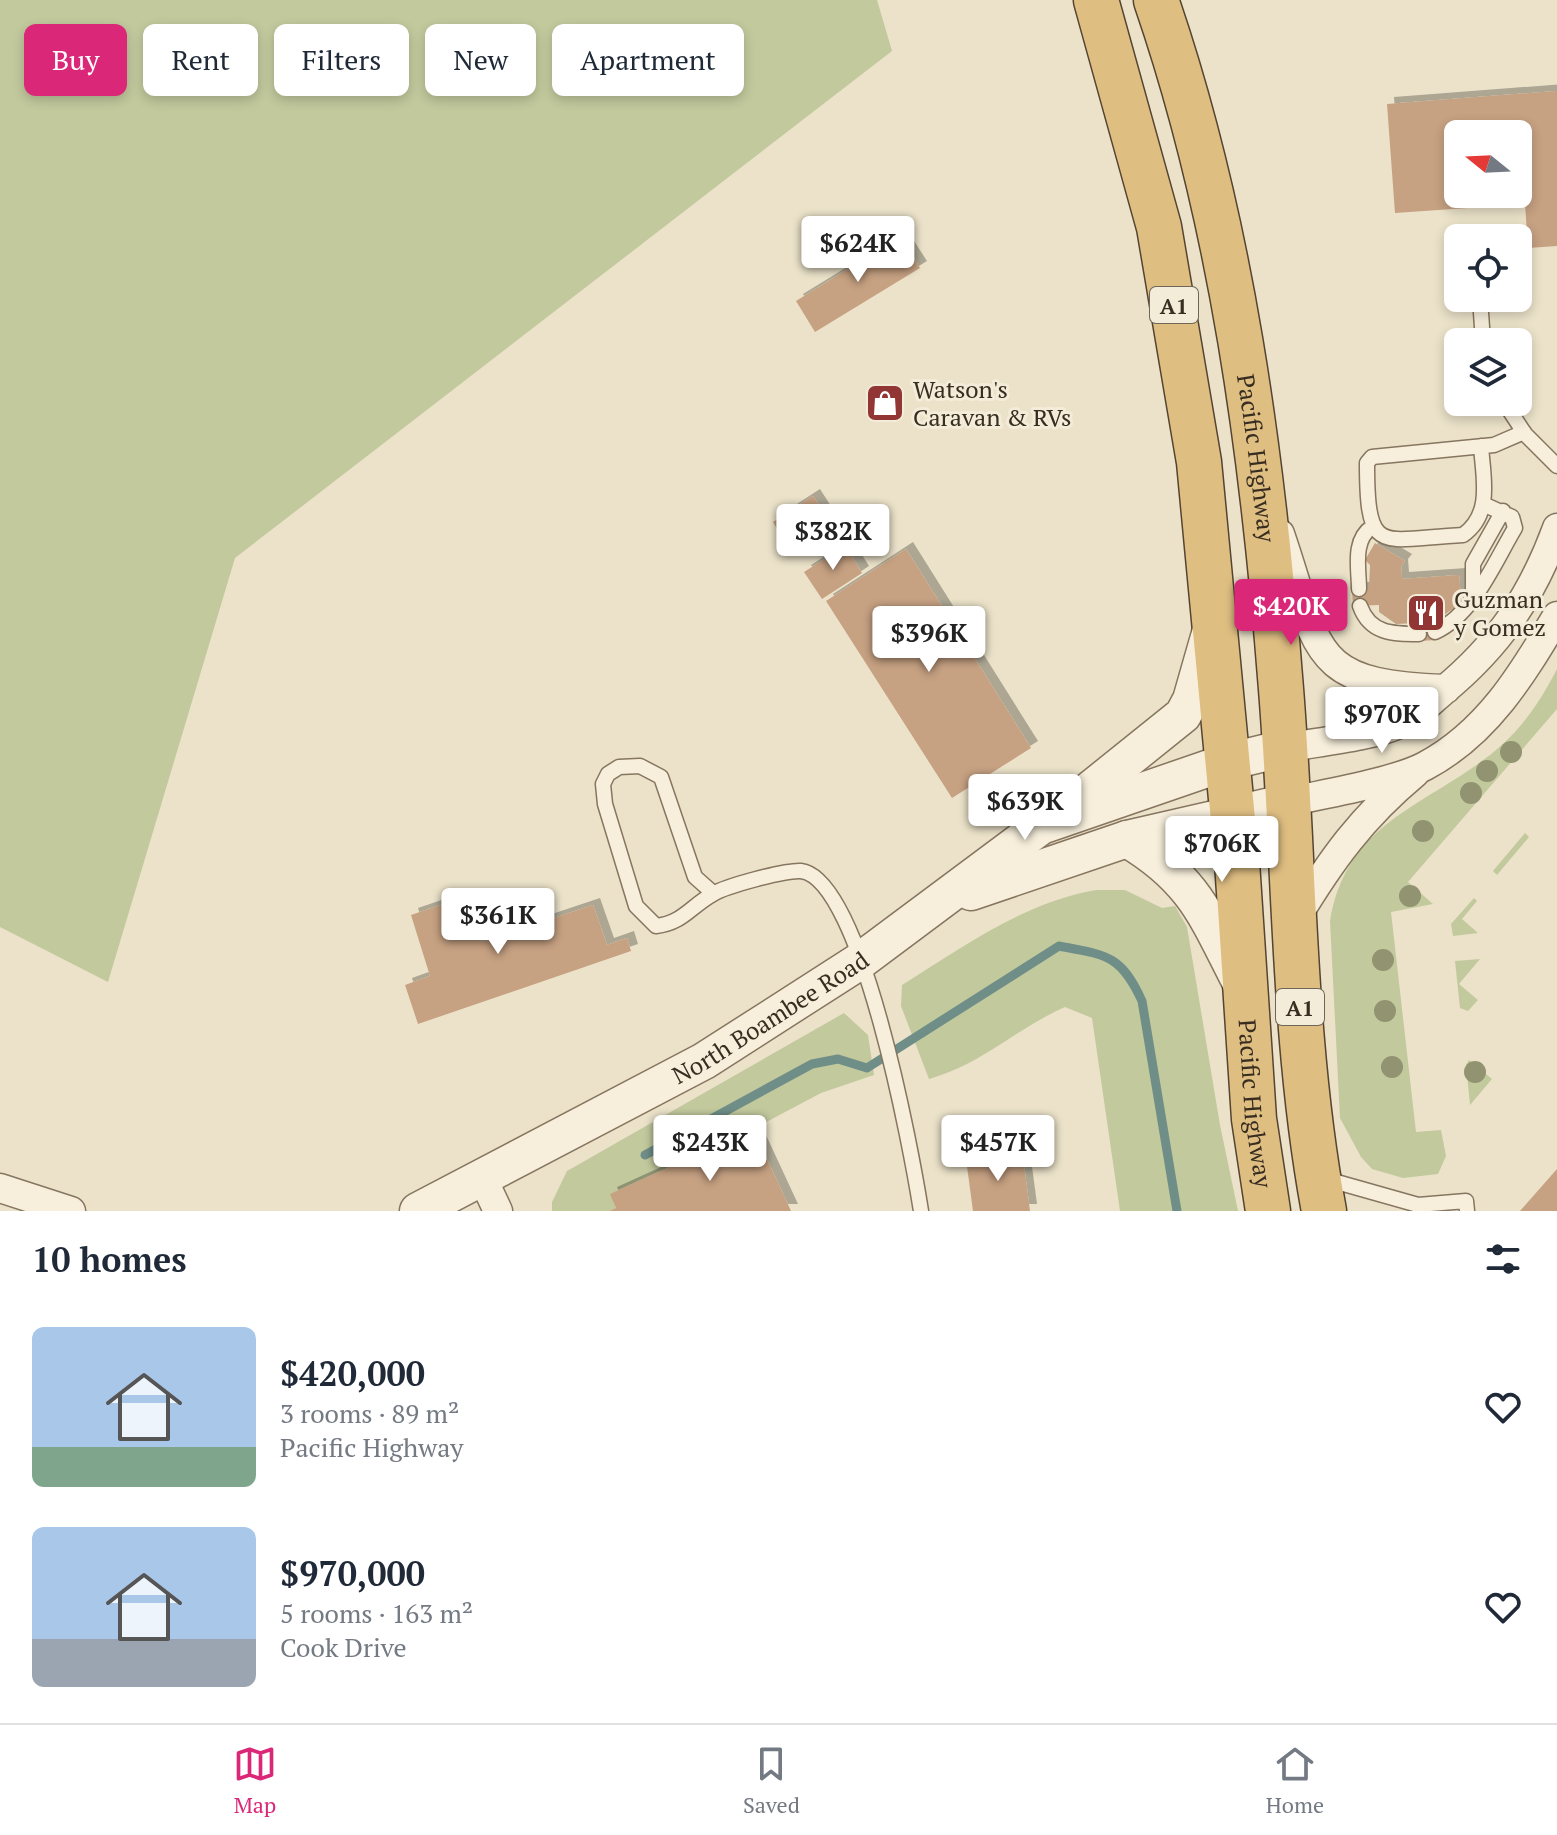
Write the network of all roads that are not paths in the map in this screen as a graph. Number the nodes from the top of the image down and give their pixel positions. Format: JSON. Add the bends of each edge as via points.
{"nodes":[{"id":1,"x":1096,"y":0,"type":"edge"},
{"id":2,"x":1156,"y":0,"type":"edge"},
{"id":3,"x":1513,"y":416,"type":"edge"},
{"id":4,"x":1524,"y":432,"type":"junction"},
{"id":5,"x":1481,"y":446,"type":"junction"},
{"id":6,"x":1557,"y":466,"type":"edge"},
{"id":7,"x":1257,"y":467,"type":"junction"},
{"id":8,"x":1483,"y":504,"type":"junction"},
{"id":9,"x":1372,"y":527,"type":"junction"},
{"id":10,"x":1557,"y":528,"type":"edge"},
{"id":11,"x":1359,"y":589,"type":"dead end"},
{"id":12,"x":1360,"y":606,"type":"dead end"},
{"id":13,"x":1215,"y":616,"type":"junction"},
{"id":14,"x":1557,"y":616,"type":"edge"},
{"id":15,"x":1435,"y":632,"type":"dead end"},
{"id":16,"x":1419,"y":634,"type":"dead end"},
{"id":17,"x":1446,"y":689,"type":"junction"},
{"id":18,"x":1285,"y":748,"type":"junction"},
{"id":19,"x":1227,"y":762,"type":"junction"},
{"id":20,"x":1422,"y":768,"type":"junction"},
{"id":21,"x":1288,"y":802,"type":"junction"},
{"id":22,"x":1231,"y":813,"type":"junction"},
{"id":23,"x":1041,"y":826,"type":"junction"},
{"id":24,"x":1127,"y":839,"type":"junction"},
{"id":25,"x":713,"y":893,"type":"junction"},
{"id":26,"x":943,"y":902,"type":"junction"},
{"id":27,"x":1296,"y":918,"type":"junction"},
{"id":28,"x":860,"y":961,"type":"junction"},
{"id":29,"x":1247,"y":994,"type":"junction"},
{"id":30,"x":482,"y":1177,"type":"junction"},
{"id":31,"x":0,"y":1188,"type":"edge"},
{"id":32,"x":1321,"y":1194,"type":"edge"},
{"id":33,"x":71,"y":1211,"type":"edge"},
{"id":34,"x":418,"y":1211,"type":"edge"},
{"id":35,"x":498,"y":1211,"type":"edge"},
{"id":36,"x":921,"y":1211,"type":"edge"},
{"id":37,"x":1268,"y":1211,"type":"edge"},
{"id":38,"x":1467,"y":1211,"type":"edge"}],
"edges":[{"from":1,"to":13,"type":"highway","name":"Pacific Highway","number":"A1","via":[[1159,227],[1199,462]]},
{"from":2,"to":7,"type":"highway","name":"Pacific Highway","number":"A1","via":[[1215,205],[1242,345]]},
{"from":3,"to":4,"type":"lane"},
{"from":4,"to":5,"type":"lane"},
{"from":4,"to":6,"type":"lane"},
{"from":5,"to":8,"type":"lane"},
{"from":5,"to":9,"type":"lane","via":[[1372,457],[1367,463]]},
{"from":7,"to":17,"type":"street","via":[[1314,633],[1331,664],[1391,687]]},
{"from":7,"to":18,"type":"highway","name":"Pacific Highway","number":"A1"},
{"from":8,"to":9,"type":"lane","via":[[1477,523],[1463,535],[1387,539]]},
{"from":8,"to":15,"type":"lane","via":[[1503,511],[1515,520],[1515,528],[1473,598],[1451,624]]},
{"from":9,"to":11,"type":"lane","via":[[1358,546]]},
{"from":10,"to":17,"type":"street","via":[[1545,562],[1516,612],[1482,658]]},
{"from":12,"to":16,"type":"lane","via":[[1363,616],[1382,632]]},
{"from":13,"to":19,"type":"highway","name":"Pacific Highway","number":"A1"},
{"from":13,"to":23,"type":"street","via":[[1183,715]]},
{"from":14,"to":20,"type":"street","via":[[1496,709],[1457,746]]},
{"from":17,"to":18,"type":"street","via":[[1398,725]]},
{"from":18,"to":19,"type":"street","name":"North Boambee Road"},
{"from":18,"to":21,"type":"highway","name":"Pacific Highway","number":"A1"},
{"from":19,"to":22,"type":"highway","name":"Pacific Highway","number":"A1"},
{"from":19,"to":23,"type":"street","name":"North Boambee Road"},
{"from":20,"to":21,"type":"street"},
{"from":20,"to":27,"type":"street","via":[[1343,844]]},
{"from":21,"to":22,"type":"street","name":"North Boambee Road"},
{"from":21,"to":27,"type":"highway","name":"Pacific Highway","number":"A1"},
{"from":22,"to":24,"type":"street","name":"North Boambee Road"},
{"from":22,"to":29,"type":"highway","name":"Pacific Highway","number":"A1"},
{"from":23,"to":26,"type":"street","name":"North Boambee Road"},
{"from":24,"to":26,"type":"street","name":"North Boambee Road"},
{"from":24,"to":29,"type":"street","via":[[1185,882]]},
{"from":25,"to":25,"type":"lane","via":[[673,924],[656,926],[645,918],[636,906],[605,804],[608,774],[619,767],[640,766],[661,777],[695,877]]},
{"from":25,"to":28,"type":"lane","via":[[783,874],[810,873],[829,889]]},
{"from":26,"to":28,"type":"street","name":"North Boambee Road"},
{"from":27,"to":32,"type":"highway","name":"Pacific Highway","number":"A1","via":[[1304,1074]]},
{"from":28,"to":30,"type":"street","name":"North Boambee Road","via":[[704,1061]]},
{"from":28,"to":36,"type":"lane","via":[[896,1078]]},
{"from":29,"to":37,"type":"highway","name":"Pacific Highway","number":"A1","via":[[1254,1119]]},
{"from":30,"to":34,"type":"street","name":"North Boambee Road"},
{"from":30,"to":35,"type":"street"},
{"from":31,"to":33,"type":"street"},
{"from":32,"to":38,"type":"lane","via":[[1418,1205],[1466,1201]]}]}
